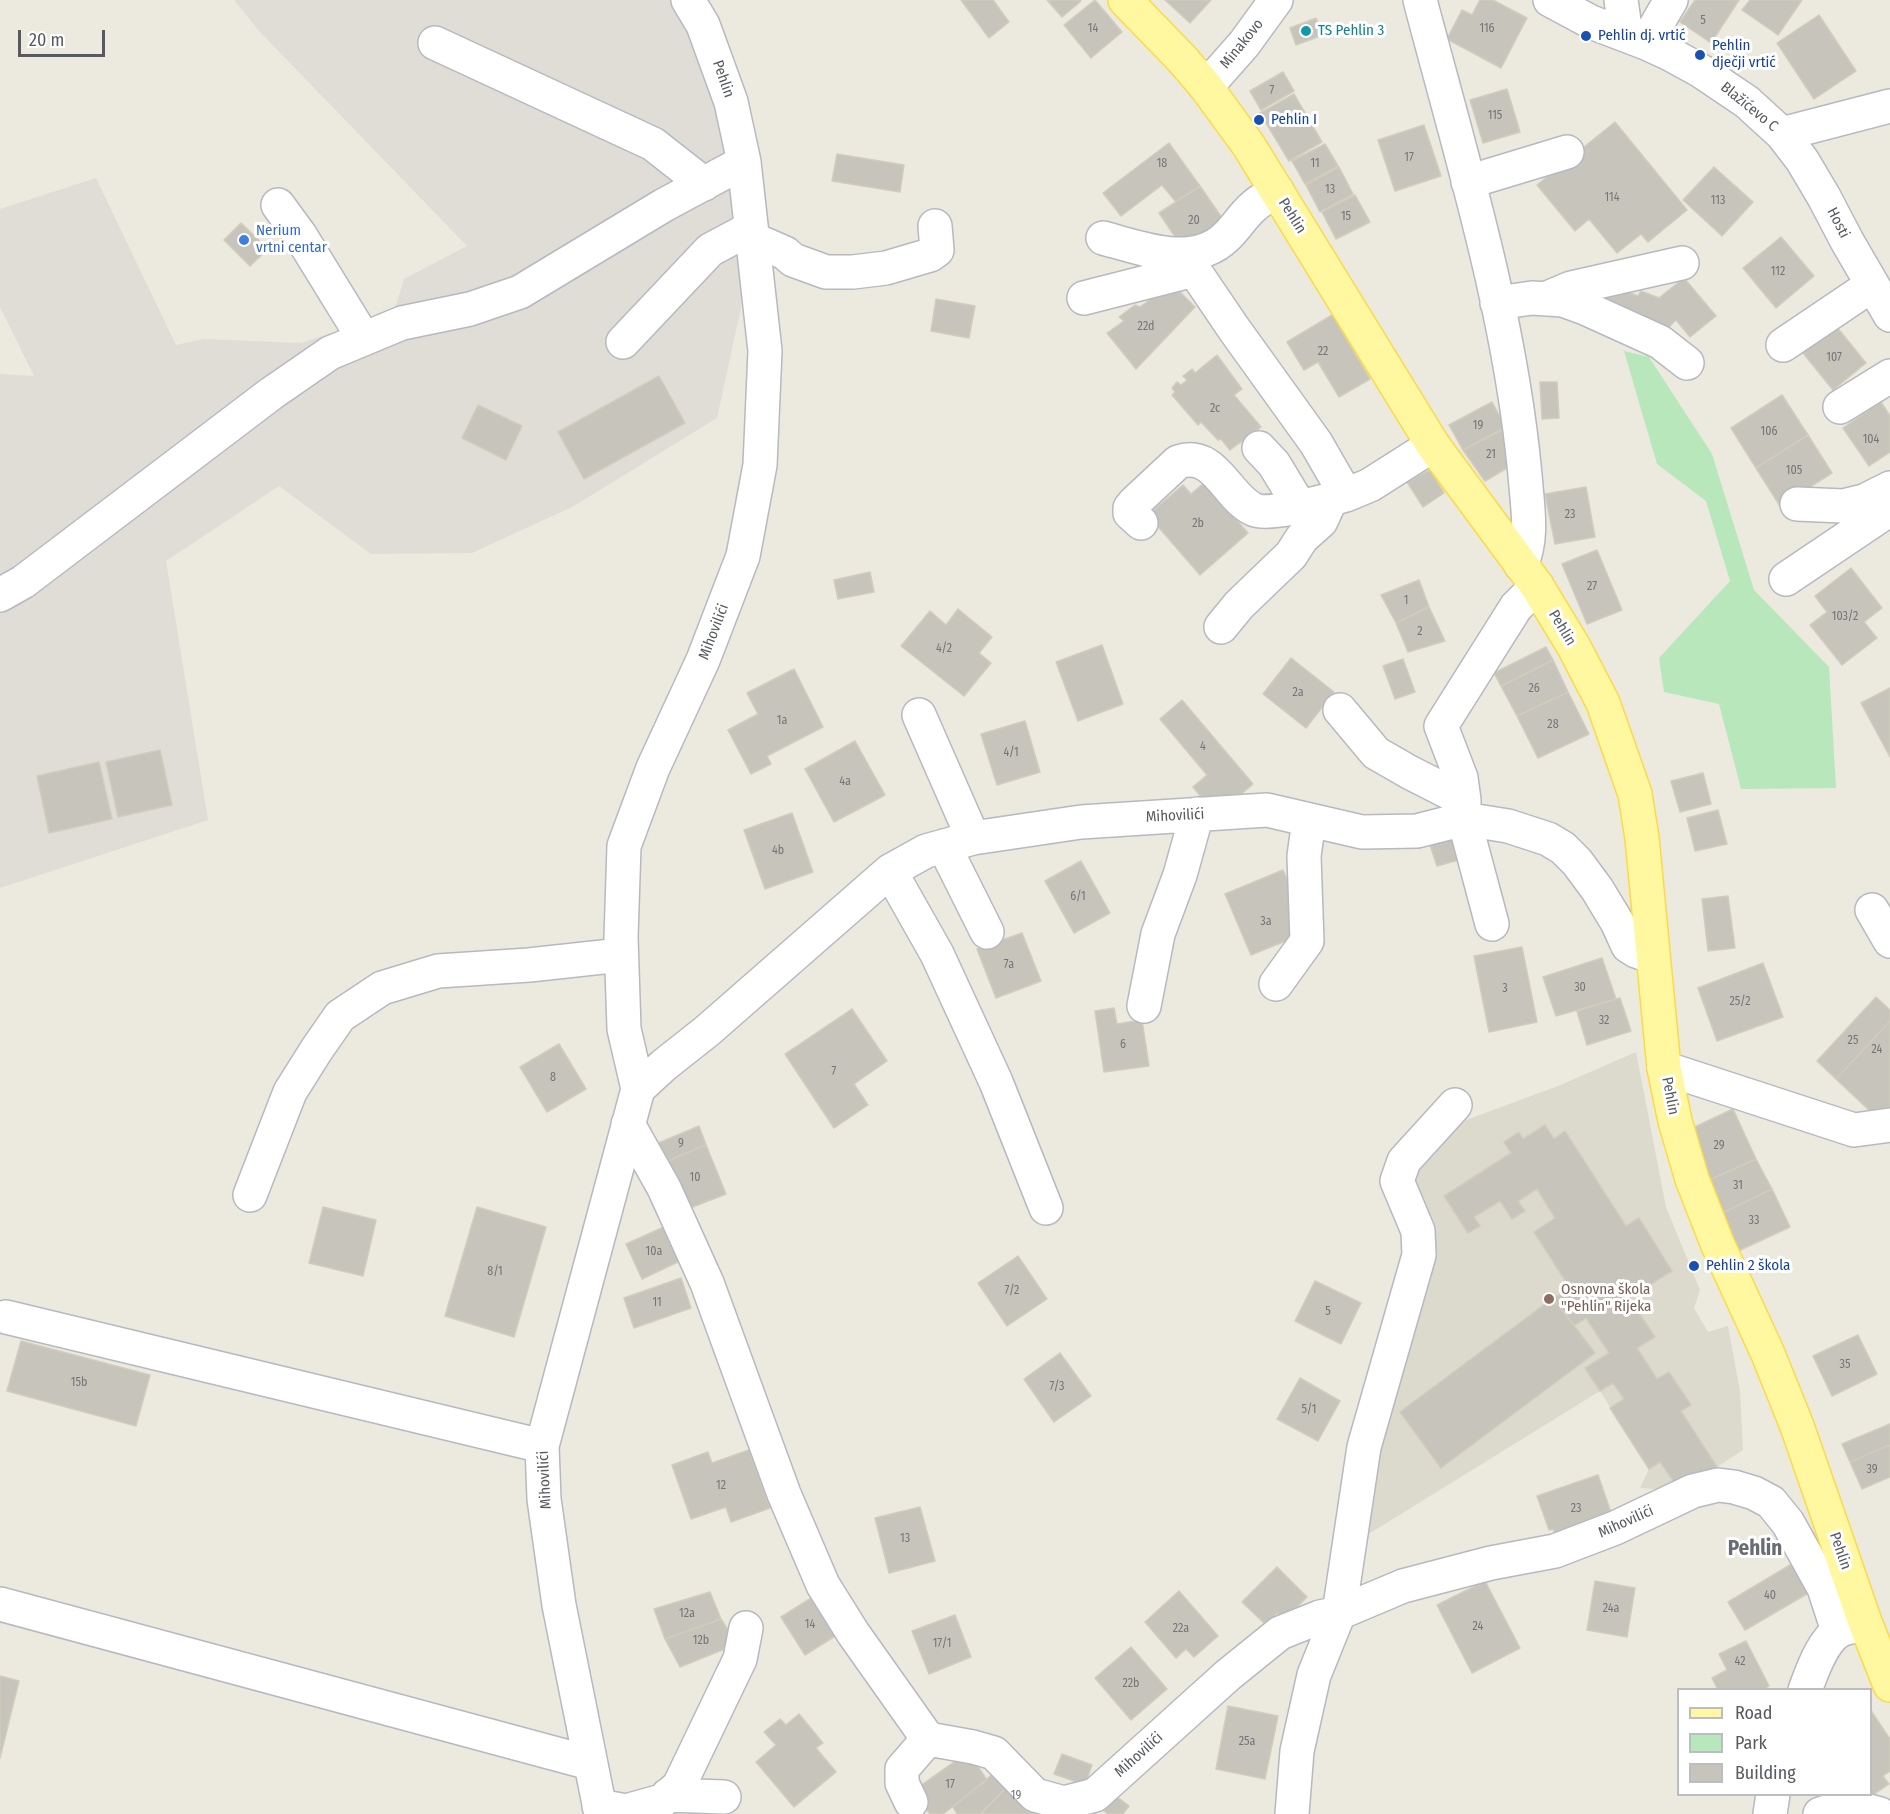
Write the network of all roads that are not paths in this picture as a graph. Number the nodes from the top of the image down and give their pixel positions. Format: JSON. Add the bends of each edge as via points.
{"nodes":[{"id":1,"x":687,"y":0,"type":"edge"},
{"id":2,"x":1125,"y":0,"type":"edge"},
{"id":3,"x":1276,"y":0,"type":"edge"},
{"id":4,"x":1420,"y":0,"type":"edge"},
{"id":5,"x":1550,"y":0,"type":"edge"},
{"id":6,"x":1621,"y":0,"type":"edge"},
{"id":7,"x":1671,"y":0,"type":"edge"},
{"id":8,"x":1636,"y":39,"type":"junction"},
{"id":9,"x":435,"y":44,"type":"dead end"},
{"id":10,"x":1206,"y":87,"type":"junction"},
{"id":11,"x":1890,"y":106,"type":"edge"},
{"id":12,"x":1782,"y":134,"type":"junction"},
{"id":13,"x":1567,"y":153,"type":"dead end"},
{"id":14,"x":744,"y":162,"type":"junction"},
{"id":15,"x":1468,"y":182,"type":"junction"},
{"id":16,"x":704,"y":184,"type":"junction"},
{"id":17,"x":1277,"y":191,"type":"junction"},
{"id":18,"x":278,"y":206,"type":"dead end"},
{"id":19,"x":934,"y":226,"type":"dead end"},
{"id":20,"x":752,"y":233,"type":"junction"},
{"id":21,"x":1103,"y":238,"type":"dead end"},
{"id":22,"x":1682,"y":263,"type":"dead end"},
{"id":23,"x":1872,"y":285,"type":"junction"},
{"id":24,"x":1083,"y":298,"type":"dead end"},
{"id":25,"x":1545,"y":299,"type":"junction"},
{"id":26,"x":1497,"y":303,"type":"junction"},
{"id":27,"x":1890,"y":315,"type":"edge"},
{"id":28,"x":364,"y":339,"type":"junction"},
{"id":29,"x":623,"y":342,"type":"dead end"},
{"id":30,"x":1783,"y":345,"type":"dead end"},
{"id":31,"x":1687,"y":363,"type":"dead end"},
{"id":32,"x":1890,"y":376,"type":"edge"},
{"id":33,"x":1840,"y":407,"type":"dead end"},
{"id":34,"x":1433,"y":445,"type":"junction"},
{"id":35,"x":1259,"y":448,"type":"dead end"},
{"id":36,"x":1890,"y":488,"type":"edge"},
{"id":37,"x":1339,"y":497,"type":"junction"},
{"id":38,"x":1797,"y":504,"type":"dead end"},
{"id":39,"x":1300,"y":507,"type":"junction"},
{"id":40,"x":1890,"y":509,"type":"edge"},
{"id":41,"x":1140,"y":524,"type":"dead end"},
{"id":42,"x":1529,"y":575,"type":"junction"},
{"id":43,"x":1786,"y":579,"type":"dead end"},
{"id":44,"x":0,"y":595,"type":"edge"},
{"id":45,"x":1221,"y":627,"type":"dead end"},
{"id":46,"x":1340,"y":710,"type":"dead end"},
{"id":47,"x":919,"y":715,"type":"dead end"},
{"id":48,"x":958,"y":756,"type":"dead end"},
{"id":49,"x":1464,"y":809,"type":"junction"},
{"id":50,"x":1197,"y":814,"type":"junction"},
{"id":51,"x":1309,"y":820,"type":"junction"},
{"id":52,"x":970,"y":840,"type":"junction"},
{"id":53,"x":890,"y":871,"type":"junction"},
{"id":54,"x":1872,"y":910,"type":"dead end"},
{"id":55,"x":1492,"y":924,"type":"dead end"},
{"id":56,"x":987,"y":932,"type":"dead end"},
{"id":57,"x":1890,"y":941,"type":"edge"},
{"id":58,"x":621,"y":955,"type":"junction"},
{"id":59,"x":1653,"y":957,"type":"junction"},
{"id":60,"x":1276,"y":984,"type":"dead end"},
{"id":61,"x":1144,"y":1006,"type":"dead end"},
{"id":62,"x":1664,"y":1068,"type":"junction"},
{"id":63,"x":638,"y":1089,"type":"junction"},
{"id":64,"x":1455,"y":1105,"type":"dead end"},
{"id":65,"x":628,"y":1124,"type":"junction"},
{"id":66,"x":1890,"y":1125,"type":"edge"},
{"id":67,"x":250,"y":1195,"type":"dead end"},
{"id":68,"x":1046,"y":1208,"type":"dead end"},
{"id":69,"x":6,"y":1317,"type":"dead end"},
{"id":70,"x":542,"y":1446,"type":"junction"},
{"id":71,"x":0,"y":1604,"type":"edge"},
{"id":72,"x":1339,"y":1613,"type":"junction"},
{"id":73,"x":1852,"y":1627,"type":"junction"},
{"id":74,"x":746,"y":1628,"type":"dead end"},
{"id":75,"x":1890,"y":1685,"type":"edge"},
{"id":76,"x":1805,"y":1688,"type":"edge"},
{"id":77,"x":928,"y":1739,"type":"junction"},
{"id":78,"x":590,"y":1763,"type":"junction"},
{"id":79,"x":669,"y":1795,"type":"junction"},
{"id":80,"x":1773,"y":1796,"type":"edge"},
{"id":81,"x":724,"y":1797,"type":"dead end"},
{"id":82,"x":911,"y":1802,"type":"dead end"},
{"id":83,"x":600,"y":1810,"type":"edge"},
{"id":84,"x":1292,"y":1814,"type":"edge"},
{"id":85,"x":1770,"y":1814,"type":"edge"},
{"id":86,"x":1820,"y":1814,"type":"edge"},
{"id":87,"x":1880,"y":1814,"type":"edge"}],
"edges":[{"from":1,"to":14,"type":"street","name":"Pehlin","via":[[704,24],[731,102]]},
{"from":2,"to":10,"type":"main road","name":"Pehlin"},
{"from":3,"to":10,"type":"street","name":"Minakovo"},
{"from":4,"to":15,"type":"street"},
{"from":5,"to":8,"type":"street","name":"Blažićevo C","via":[[1591,22]]},
{"from":6,"to":8,"type":"street"},
{"from":7,"to":8,"type":"street"},
{"from":8,"to":12,"type":"street","name":"Blažićevo C","via":[[1681,59],[1724,85]]},
{"from":9,"to":16,"type":"street","via":[[653,144]]},
{"from":10,"to":17,"type":"main road","name":"Pehlin"},
{"from":11,"to":12,"type":"street","name":"Blažićevo C"},
{"from":12,"to":23,"type":"street","name":"Hosti","via":[[1802,160]]},
{"from":13,"to":15,"type":"street"},
{"from":14,"to":16,"type":"street"},
{"from":14,"to":20,"type":"street","name":"Mihovilići"},
{"from":15,"to":26,"type":"street"},
{"from":16,"to":28,"type":"street","via":[[520,292],[470,309],[402,323]]},
{"from":17,"to":21,"type":"street","via":[[1255,205],[1225,239],[1204,250],[1184,255],[1160,254]]},
{"from":17,"to":34,"type":"main road","name":"Pehlin"},
{"from":18,"to":28,"type":"street"},
{"from":19,"to":20,"type":"street","via":[[937,250],[930,255],[886,268],[853,272],[826,272],[793,260]]},
{"from":20,"to":29,"type":"street","via":[[710,250]]},
{"from":20,"to":58,"type":"street","name":"Mihovilići","via":[[765,351],[760,465],[743,556],[624,846]]},
{"from":22,"to":25,"type":"street","via":[[1571,288]]},
{"from":23,"to":27,"type":"street","name":"Hosti"},
{"from":23,"to":30,"type":"street"},
{"from":24,"to":37,"type":"street","via":[[1194,270],[1310,435]]},
{"from":25,"to":26,"type":"street"},
{"from":25,"to":31,"type":"street","via":[[1563,300],[1617,322],[1660,342]]},
{"from":26,"to":42,"type":"street","via":[[1520,425]]},
{"from":28,"to":44,"type":"street","via":[[330,353],[272,393],[23,582]]},
{"from":32,"to":33,"type":"street"},
{"from":34,"to":37,"type":"street","via":[[1370,485]]},
{"from":34,"to":42,"type":"main road","name":"Pehlin"},
{"from":35,"to":39,"type":"street","via":[[1274,464]]},
{"from":36,"to":38,"type":"street","via":[[1843,506]]},
{"from":37,"to":39,"type":"street"},
{"from":37,"to":45,"type":"street","via":[[1291,555],[1244,599]]},
{"from":39,"to":41,"type":"street","via":[[1256,510],[1209,466],[1197,459],[1187,459],[1170,468],[1130,508]]},
{"from":40,"to":43,"type":"street"},
{"from":42,"to":49,"type":"street","via":[[1516,607],[1441,726],[1461,778]]},
{"from":42,"to":59,"type":"main road","name":"Pehlin","via":[[1603,703],[1635,794]]},
{"from":46,"to":49,"type":"street","via":[[1376,753]]},
{"from":47,"to":52,"type":"street"},
{"from":48,"to":52,"type":"street"},
{"from":49,"to":51,"type":"street","name":"Mihovilići","via":[[1417,831],[1362,832]]},
{"from":49,"to":55,"type":"street"},
{"from":49,"to":59,"type":"street","name":"Mihovilići","via":[[1563,848],[1597,889],[1628,946]]},
{"from":50,"to":51,"type":"street","name":"Mihovilići","via":[[1267,810]]},
{"from":50,"to":52,"type":"street","name":"Mihovilići","via":[[1081,822]]},
{"from":50,"to":61,"type":"street","via":[[1158,934]]},
{"from":51,"to":60,"type":"street","via":[[1304,856],[1307,941]]},
{"from":52,"to":53,"type":"street","name":"Mihovilići","via":[[926,851]]},
{"from":52,"to":56,"type":"street"},
{"from":53,"to":63,"type":"street","name":"Mihovilići"},
{"from":53,"to":68,"type":"street","via":[[947,975],[996,1082]]},
{"from":54,"to":57,"type":"street"},
{"from":58,"to":63,"type":"street","name":"Mihovilići","via":[[624,1029]]},
{"from":58,"to":67,"type":"street","via":[[438,971],[382,988],[340,1016],[311,1058],[290,1092]]},
{"from":59,"to":62,"type":"main road","name":"Pehlin"},
{"from":62,"to":66,"type":"street","via":[[1854,1130]]},
{"from":62,"to":73,"type":"main road","name":"Pehlin","via":[[1692,1179],[1797,1426]]},
{"from":63,"to":65,"type":"street","name":"Mihovilići"},
{"from":64,"to":72,"type":"street","via":[[1404,1161],[1397,1181],[1418,1231],[1419,1255],[1364,1447]]},
{"from":65,"to":70,"type":"street","name":"Mihovilići"},
{"from":65,"to":77,"type":"street","via":[[664,1188],[707,1284],[777,1475],[823,1585]]},
{"from":69,"to":70,"type":"street"},
{"from":70,"to":78,"type":"street","name":"Mihovilići","via":[[544,1499],[559,1605]]},
{"from":71,"to":78,"type":"street"},
{"from":72,"to":73,"type":"street","name":"Mihovilići","via":[[1403,1586],[1556,1551],[1616,1528],[1693,1491],[1718,1485],[1754,1493],[1771,1502]]},
{"from":72,"to":77,"type":"street","name":"Mihovilići","via":[[1280,1633],[1095,1795],[1064,1803],[1035,1795],[994,1753]]},
{"from":72,"to":84,"type":"street","via":[[1311,1686],[1297,1751]]},
{"from":73,"to":75,"type":"main road","name":"Pehlin"},
{"from":73,"to":76,"type":"street","via":[[1821,1653]]},
{"from":74,"to":79,"type":"street","via":[[740,1659],[679,1786]]},
{"from":77,"to":82,"type":"street","via":[[902,1769],[902,1783]]},
{"from":78,"to":83,"type":"street","name":"Mihovilići"},
{"from":79,"to":81,"type":"street"},
{"from":79,"to":83,"type":"street","name":"Mihovilići","via":[[662,1801],[626,1811]]},
{"from":80,"to":85,"type":"street"},
{"from":86,"to":87,"type":"street","via":[[1852,1807]]}]}
